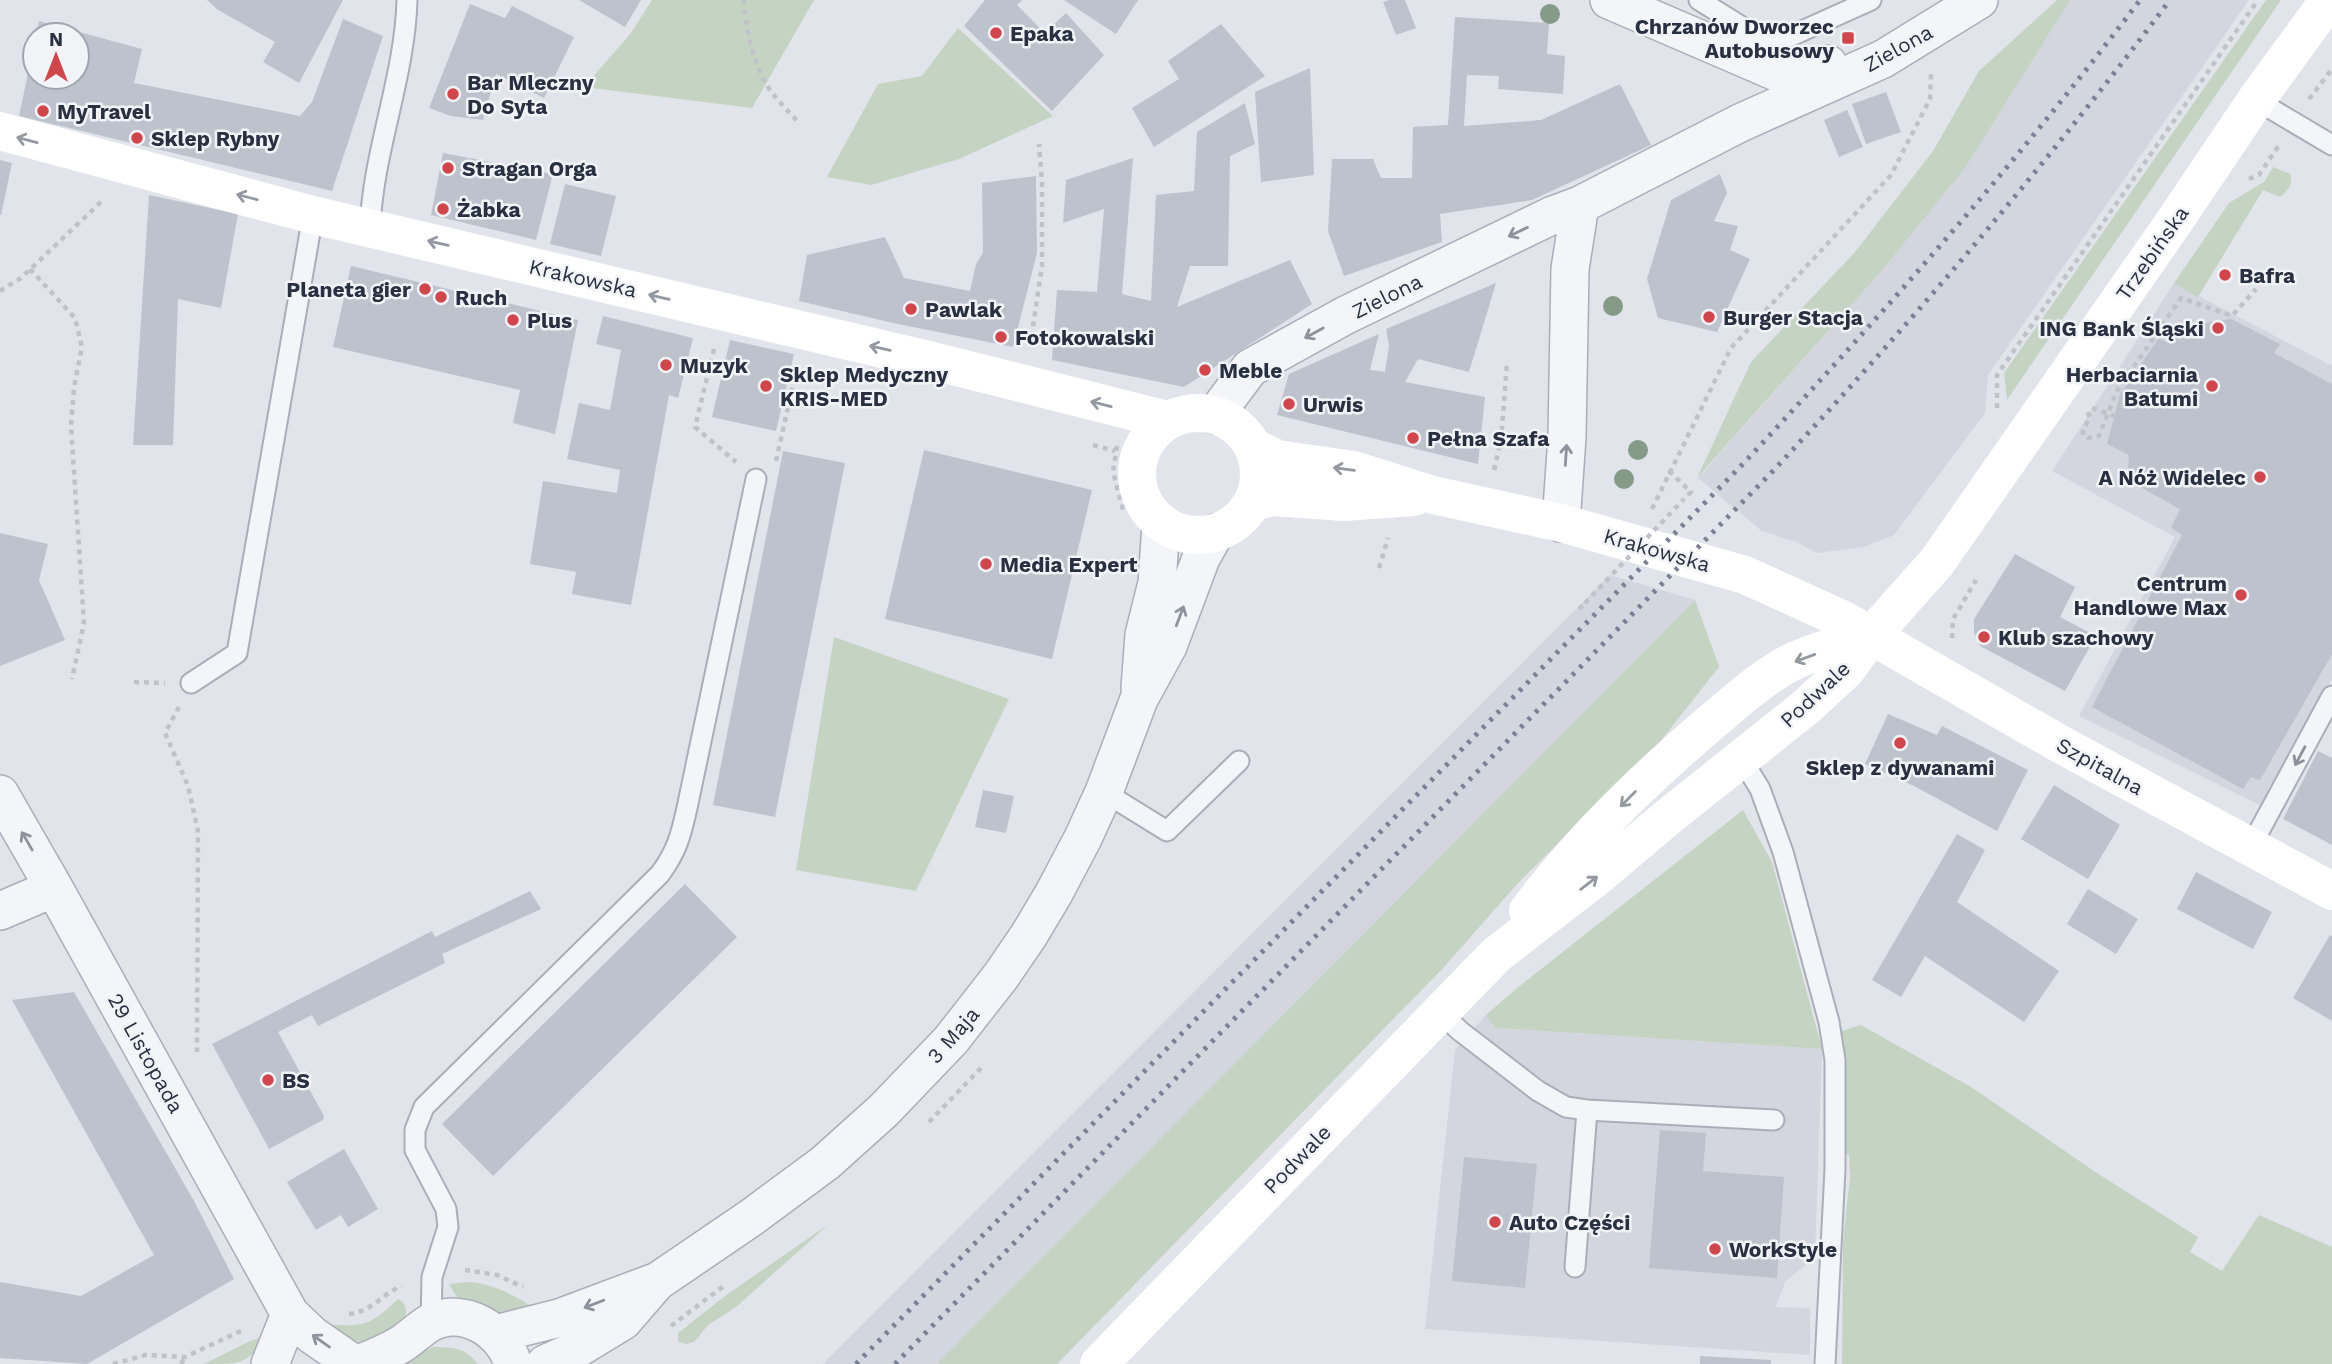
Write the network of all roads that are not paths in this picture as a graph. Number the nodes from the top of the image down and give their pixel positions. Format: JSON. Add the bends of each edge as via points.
{"nodes":[{"id":1,"x":407,"y":0,"type":"edge"},
{"id":2,"x":1609,"y":0,"type":"edge"},
{"id":3,"x":1871,"y":0,"type":"edge"},
{"id":4,"x":2329,"y":0,"type":"edge"},
{"id":5,"x":1713,"y":3,"type":"edge"},
{"id":6,"x":1958,"y":4,"type":"edge"},
{"id":7,"x":2256,"y":100,"type":"junction"},
{"id":8,"x":0,"y":131,"type":"edge"},
{"id":9,"x":2332,"y":145,"type":"edge"},
{"id":10,"x":1580,"y":205,"type":"junction"},
{"id":11,"x":313,"y":215,"type":"junction"},
{"id":12,"x":370,"y":228,"type":"junction"},
{"id":13,"x":1215,"y":415,"type":"junction"},
{"id":14,"x":1167,"y":421,"type":"junction"},
{"id":15,"x":1253,"y":447,"type":"junction"},
{"id":16,"x":756,"y":479,"type":"road end"},
{"id":17,"x":1433,"y":495,"type":"junction"},
{"id":18,"x":1253,"y":502,"type":"junction"},
{"id":19,"x":1143,"y":520,"type":"junction"},
{"id":20,"x":1561,"y":523,"type":"junction"},
{"id":21,"x":1215,"y":533,"type":"junction"},
{"id":22,"x":1870,"y":637,"type":"junction"},
{"id":23,"x":191,"y":683,"type":"road end"},
{"id":24,"x":2332,"y":696,"type":"edge"},
{"id":25,"x":1139,"y":699,"type":"junction"},
{"id":26,"x":1741,"y":758,"type":"junction"},
{"id":27,"x":1239,"y":761,"type":"dead end"},
{"id":28,"x":1104,"y":792,"type":"junction"},
{"id":29,"x":0,"y":794,"type":"edge"},
{"id":30,"x":2250,"y":848,"type":"junction"},
{"id":31,"x":54,"y":888,"type":"junction"},
{"id":32,"x":2332,"y":891,"type":"edge"},
{"id":33,"x":0,"y":911,"type":"edge"},
{"id":34,"x":1496,"y":955,"type":"junction"},
{"id":35,"x":1440,"y":1012,"type":"junction"},
{"id":36,"x":1587,"y":1110,"type":"junction"},
{"id":37,"x":1774,"y":1120,"type":"dead end"},
{"id":38,"x":1575,"y":1267,"type":"dead end"},
{"id":39,"x":658,"y":1280,"type":"junction"},
{"id":40,"x":290,"y":1314,"type":"junction"},
{"id":41,"x":431,"y":1322,"type":"junction"},
{"id":42,"x":504,"y":1349,"type":"edge"},
{"id":43,"x":270,"y":1364,"type":"edge"},
{"id":44,"x":356,"y":1364,"type":"edge"},
{"id":45,"x":545,"y":1364,"type":"edge"},
{"id":46,"x":1099,"y":1364,"type":"edge"},
{"id":47,"x":1825,"y":1364,"type":"edge"}],
"edges":[{"from":1,"to":12,"type":"lane"},
{"from":2,"to":6,"type":"street","via":[[1788,80],[1939,17]]},
{"from":3,"to":5,"type":"lane","via":[[1771,45]]},
{"from":4,"to":7,"type":"street","name":"Trzebińska"},
{"from":6,"to":10,"type":"street","name":"Zielona","via":[[1883,59],[1740,123]]},
{"from":7,"to":9,"type":"lane"},
{"from":7,"to":22,"type":"street","name":"Trzebińska","via":[[1937,562]]},
{"from":11,"to":8,"type":"street","name":"Krakowska","one_way":true},
{"from":10,"to":13,"type":"street","name":"Zielona","one_way":true,"via":[[1346,315],[1250,368]]},
{"from":20,"to":10,"type":"street","one_way":true,"via":[[1570,269]]},
{"from":11,"to":12,"type":"street","name":"Krakowska"},
{"from":11,"to":23,"type":"lane","via":[[237,653]]},
{"from":14,"to":12,"type":"street","name":"Krakowska","one_way":true},
{"from":13,"to":14,"type":"street","via":[[1182,415]]},
{"from":13,"to":15,"type":"street","via":[[1239,429]]},
{"from":14,"to":19,"type":"street","via":[[1141,450],[1136,469],[1137,488],[1145,506]]},
{"from":17,"to":15,"type":"street","name":"Krakowska","one_way":true,"via":[[1354,470],[1277,458]]},
{"from":15,"to":18,"type":"street","via":[[1259,483]]},
{"from":16,"to":41,"type":"lane","via":[[688,808],[672,858],[424,1107],[415,1130],[415,1150],[446,1209],[449,1227],[432,1277]]},
{"from":17,"to":18,"type":"street","name":"Krakowska","via":[[1344,502],[1272,497]]},
{"from":17,"to":20,"type":"street","name":"Krakowska"},
{"from":18,"to":21,"type":"street","via":[[1234,524]]},
{"from":19,"to":21,"type":"street","via":[[1195,536]]},
{"from":19,"to":25,"type":"street","name":"3 Maja","via":[[1157,583],[1144,635]]},
{"from":20,"to":22,"type":"street","name":"Krakowska","via":[[1745,575]]},
{"from":25,"to":21,"type":"street","name":"3 Maja","one_way":true,"via":[[1168,646]]},
{"from":22,"to":26,"type":"street","name":"Podwale","via":[[1846,670]]},
{"from":22,"to":30,"type":"street","name":"Szpitalna"},
{"from":22,"to":34,"type":"street","name":"Podwale","one_way":true,"via":[[1788,664],[1670,757],[1545,889]]},
{"from":24,"to":30,"type":"lane","one_way":true},
{"from":25,"to":28,"type":"street","name":"3 Maja"},
{"from":34,"to":26,"type":"street","name":"Podwale","one_way":true},
{"from":26,"to":47,"type":"lane","via":[[1760,789],[1783,852],[1835,1060],[1835,1170]]},
{"from":27,"to":28,"type":"lane","via":[[1167,831]]},
{"from":28,"to":39,"type":"street","name":"3 Maja","via":[[1054,893],[1001,976],[951,1040],[825,1163]]},
{"from":31,"to":29,"type":"street","name":"29 Listopada","one_way":true},
{"from":30,"to":32,"type":"street","name":"Szpitalna"},
{"from":31,"to":33,"type":"street"},
{"from":31,"to":40,"type":"street","name":"29 Listopada"},
{"from":34,"to":35,"type":"street","name":"Podwale"},
{"from":35,"to":36,"type":"lane","via":[[1538,1091],[1566,1107]]},
{"from":35,"to":46,"type":"street","name":"Podwale"},
{"from":36,"to":37,"type":"lane"},
{"from":36,"to":38,"type":"lane"},
{"from":39,"to":42,"type":"street","name":"3 Maja","one_way":true,"via":[[559,1318]]},
{"from":39,"to":45,"type":"street","name":"3 Maja","via":[[623,1321]]},
{"from":40,"to":43,"type":"street"},
{"from":44,"to":40,"type":"street","name":"29 Listopada","one_way":true},
{"from":41,"to":42,"type":"street","via":[[457,1318],[478,1322]]},
{"from":41,"to":44,"type":"street","via":[[384,1354]]}]}
